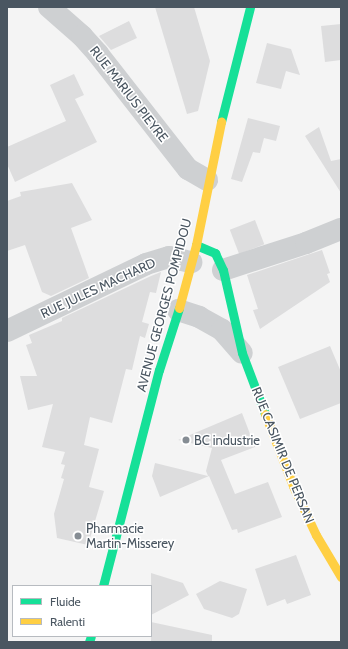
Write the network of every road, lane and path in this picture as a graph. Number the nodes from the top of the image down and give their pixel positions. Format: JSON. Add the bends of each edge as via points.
{"nodes":[{"id":1,"x":49,"y":7,"type":"edge"},
{"id":2,"x":250,"y":7,"type":"edge"},
{"id":3,"x":207,"y":180,"type":"junction"},
{"id":4,"x":341,"y":229,"type":"edge"},
{"id":5,"x":194,"y":253,"type":"junction"},
{"id":6,"x":223,"y":270,"type":"junction"},
{"id":7,"x":178,"y":310,"type":"junction"},
{"id":8,"x":7,"y":331,"type":"edge"},
{"id":9,"x":242,"y":353,"type":"junction"},
{"id":10,"x":341,"y":577,"type":"edge"},
{"id":11,"x":104,"y":585,"type":"edge"}],
"edges":[{"from":1,"to":3,"type":"street","name":"RUE MARIUS PIEYRE","via":[[98,54],[188,169]]},
{"from":2,"to":3,"type":"main road","name":"AVENUE GEORGES POMPIDOU"},
{"from":3,"to":5,"type":"main road","name":"AVENUE GEORGES POMPIDOU"},
{"from":4,"to":6,"type":"street"},
{"from":5,"to":6,"type":"main road","name":"RUE CASIMIR DE PERSAN","via":[[215,253]]},
{"from":5,"to":7,"type":"main road","name":"AVENUE GEORGES POMPIDOU"},
{"from":5,"to":8,"type":"street","name":"RUE JULES MACHARD","via":[[146,264]]},
{"from":6,"to":9,"type":"main road","name":"RUE CASIMIR DE PERSAN"},
{"from":7,"to":9,"type":"street","name":"RUE CASIMIR DE PERSAN","via":[[199,317],[222,330]]},
{"from":7,"to":11,"type":"main road","name":"AVENUE GEORGES POMPIDOU","via":[[159,370]]},
{"from":9,"to":10,"type":"main road","name":"RUE CASIMIR DE PERSAN","via":[[295,492]]}]}
